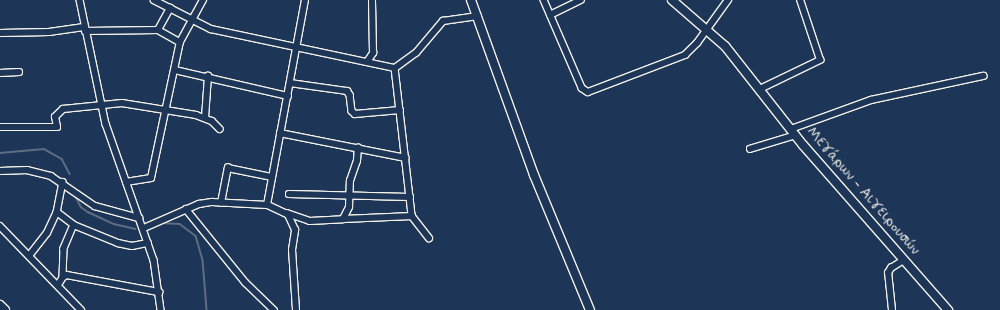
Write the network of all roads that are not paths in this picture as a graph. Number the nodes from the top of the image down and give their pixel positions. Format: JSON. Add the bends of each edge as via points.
{"nodes":[{"id":1,"x":80,"y":0,"type":"edge"},
{"id":2,"x":154,"y":0,"type":"edge"},
{"id":3,"x":203,"y":0,"type":"edge"},
{"id":4,"x":306,"y":0,"type":"edge"},
{"id":5,"x":372,"y":0,"type":"edge"},
{"id":6,"x":471,"y":0,"type":"edge"},
{"id":7,"x":544,"y":0,"type":"edge"},
{"id":8,"x":581,"y":0,"type":"edge"},
{"id":9,"x":672,"y":0,"type":"edge"},
{"id":10,"x":728,"y":0,"type":"edge"},
{"id":11,"x":800,"y":0,"type":"edge"},
{"id":12,"x":170,"y":8,"type":"junction"},
{"id":13,"x":550,"y":15,"type":"junction"},
{"id":14,"x":478,"y":16,"type":"junction"},
{"id":15,"x":193,"y":18,"type":"junction"},
{"id":16,"x":85,"y":29,"type":"junction"},
{"id":17,"x":706,"y":29,"type":"junction"},
{"id":18,"x":158,"y":30,"type":"junction"},
{"id":19,"x":0,"y":33,"type":"edge"},
{"id":20,"x":180,"y":42,"type":"junction"},
{"id":21,"x":298,"y":47,"type":"junction"},
{"id":22,"x":367,"y":62,"type":"junction"},
{"id":23,"x":395,"y":68,"type":"junction"},
{"id":24,"x":175,"y":70,"type":"junction"},
{"id":25,"x":19,"y":72,"type":"dead end"},
{"id":26,"x":0,"y":73,"type":"edge"},
{"id":27,"x":208,"y":76,"type":"junction"},
{"id":28,"x":983,"y":76,"type":"dead end"},
{"id":29,"x":290,"y":83,"type":"junction"},
{"id":30,"x":760,"y":89,"type":"junction"},
{"id":31,"x":288,"y":96,"type":"junction"},
{"id":32,"x":103,"y":103,"type":"junction"},
{"id":33,"x":400,"y":110,"type":"junction"},
{"id":34,"x":167,"y":112,"type":"junction"},
{"id":35,"x":205,"y":118,"type":"junction"},
{"id":36,"x":0,"y":127,"type":"edge"},
{"id":37,"x":220,"y":129,"type":"dead end"},
{"id":38,"x":793,"y":132,"type":"junction"},
{"id":39,"x":280,"y":133,"type":"junction"},
{"id":40,"x":358,"y":148,"type":"junction"},
{"id":41,"x":750,"y":149,"type":"dead end"},
{"id":42,"x":406,"y":158,"type":"junction"},
{"id":43,"x":1,"y":173,"type":"edge"},
{"id":44,"x":272,"y":177,"type":"junction"},
{"id":45,"x":62,"y":182,"type":"junction"},
{"id":46,"x":126,"y":182,"type":"junction"},
{"id":47,"x":289,"y":194,"type":"dead end"},
{"id":48,"x":350,"y":196,"type":"junction"},
{"id":49,"x":410,"y":197,"type":"junction"},
{"id":50,"x":221,"y":203,"type":"junction"},
{"id":51,"x":267,"y":205,"type":"junction"},
{"id":52,"x":186,"y":209,"type":"junction"},
{"id":53,"x":284,"y":211,"type":"junction"},
{"id":54,"x":57,"y":212,"type":"junction"},
{"id":55,"x":412,"y":216,"type":"junction"},
{"id":56,"x":139,"y":218,"type":"junction"},
{"id":57,"x":343,"y":219,"type":"junction"},
{"id":58,"x":74,"y":225,"type":"junction"},
{"id":59,"x":0,"y":226,"type":"edge"},
{"id":60,"x":144,"y":228,"type":"junction"},
{"id":61,"x":429,"y":238,"type":"dead end"},
{"id":62,"x":148,"y":243,"type":"junction"},
{"id":63,"x":29,"y":256,"type":"junction"},
{"id":64,"x":904,"y":260,"type":"junction"},
{"id":65,"x":63,"y":277,"type":"junction"},
{"id":66,"x":58,"y":285,"type":"junction"},
{"id":67,"x":159,"y":292,"type":"junction"},
{"id":68,"x":0,"y":305,"type":"edge"},
{"id":69,"x":5,"y":310,"type":"edge"},
{"id":70,"x":81,"y":310,"type":"edge"},
{"id":71,"x":161,"y":310,"type":"edge"},
{"id":72,"x":274,"y":310,"type":"edge"},
{"id":73,"x":296,"y":310,"type":"edge"},
{"id":74,"x":590,"y":310,"type":"edge"},
{"id":75,"x":892,"y":310,"type":"edge"},
{"id":76,"x":948,"y":310,"type":"edge"}],
"edges":[{"from":1,"to":16,"type":"street"},
{"from":2,"to":12,"type":"street"},
{"from":3,"to":15,"type":"street"},
{"from":4,"to":21,"type":"street"},
{"from":5,"to":22,"type":"street","via":[[373,53]]},
{"from":6,"to":14,"type":"main road"},
{"from":7,"to":13,"type":"street"},
{"from":8,"to":13,"type":"street"},
{"from":9,"to":17,"type":"main road","name":"Μεγάρων - Αιγειρουσών"},
{"from":10,"to":17,"type":"street"},
{"from":11,"to":30,"type":"street","via":[[820,60]]},
{"from":12,"to":15,"type":"street"},
{"from":12,"to":18,"type":"street"},
{"from":13,"to":17,"type":"street","via":[[582,88],[588,92],[685,55]]},
{"from":14,"to":23,"type":"street","via":[[442,21],[416,53]]},
{"from":14,"to":74,"type":"main road","via":[[531,166]]},
{"from":15,"to":20,"type":"street"},
{"from":15,"to":21,"type":"street","via":[[211,29]]},
{"from":16,"to":18,"type":"street"},
{"from":16,"to":19,"type":"street"},
{"from":16,"to":32,"type":"street"},
{"from":17,"to":30,"type":"main road","name":"Μεγάρων - Αιγειρουσών","via":[[724,46]]},
{"from":18,"to":20,"type":"street"},
{"from":20,"to":24,"type":"street"},
{"from":21,"to":22,"type":"street"},
{"from":21,"to":29,"type":"street"},
{"from":22,"to":23,"type":"street"},
{"from":23,"to":33,"type":"street"},
{"from":24,"to":27,"type":"street"},
{"from":24,"to":34,"type":"street"},
{"from":25,"to":26,"type":"street"},
{"from":27,"to":31,"type":"street","via":[[221,82]]},
{"from":27,"to":35,"type":"street"},
{"from":28,"to":38,"type":"street","via":[[872,100]]},
{"from":29,"to":31,"type":"street"},
{"from":29,"to":33,"type":"street","via":[[347,91],[355,114]]},
{"from":30,"to":38,"type":"main road","name":"Μεγάρων - Αιγειρουσών"},
{"from":31,"to":39,"type":"street"},
{"from":32,"to":34,"type":"street","via":[[122,102]]},
{"from":32,"to":36,"type":"street","via":[[63,108],[55,116],[56,127]]},
{"from":32,"to":46,"type":"street","via":[[109,134]]},
{"from":33,"to":42,"type":"street"},
{"from":34,"to":35,"type":"street"},
{"from":34,"to":46,"type":"street","via":[[151,178]]},
{"from":35,"to":37,"type":"street"},
{"from":38,"to":41,"type":"street"},
{"from":38,"to":64,"type":"main road","name":"Μεγάρων - Αιγειρουσών"},
{"from":39,"to":40,"type":"street"},
{"from":39,"to":44,"type":"street"},
{"from":40,"to":42,"type":"street"},
{"from":40,"to":48,"type":"street","via":[[357,161],[350,181]]},
{"from":42,"to":49,"type":"street"},
{"from":43,"to":45,"type":"street","via":[[38,172]]},
{"from":44,"to":50,"type":"street","via":[[228,168]]},
{"from":44,"to":51,"type":"street"},
{"from":45,"to":54,"type":"street"},
{"from":45,"to":56,"type":"street","via":[[95,206]]},
{"from":46,"to":56,"type":"street"},
{"from":47,"to":48,"type":"street"},
{"from":48,"to":49,"type":"street"},
{"from":48,"to":57,"type":"street"},
{"from":49,"to":55,"type":"street"},
{"from":50,"to":51,"type":"street"},
{"from":50,"to":52,"type":"street","via":[[206,203]]},
{"from":51,"to":53,"type":"street"},
{"from":52,"to":60,"type":"street"},
{"from":52,"to":72,"type":"street","via":[[246,283]]},
{"from":53,"to":57,"type":"street","via":[[310,221]]},
{"from":53,"to":73,"type":"street","via":[[292,219],[295,230],[292,250]]},
{"from":54,"to":58,"type":"street"},
{"from":54,"to":63,"type":"street","via":[[47,233]]},
{"from":55,"to":57,"type":"street"},
{"from":55,"to":61,"type":"street"},
{"from":56,"to":60,"type":"street"},
{"from":58,"to":62,"type":"street","via":[[118,243],[132,246]]},
{"from":58,"to":65,"type":"street","via":[[63,253]]},
{"from":59,"to":63,"type":"street"},
{"from":60,"to":62,"type":"street"},
{"from":62,"to":67,"type":"street"},
{"from":63,"to":66,"type":"street"},
{"from":64,"to":75,"type":"street","via":[[889,271]]},
{"from":64,"to":76,"type":"main road","name":"Μεγάρων - Αιγειρουσών"},
{"from":65,"to":66,"type":"street"},
{"from":65,"to":67,"type":"street","via":[[74,276]]},
{"from":66,"to":70,"type":"street"},
{"from":67,"to":71,"type":"street"},
{"from":68,"to":69,"type":"main road"}]}
